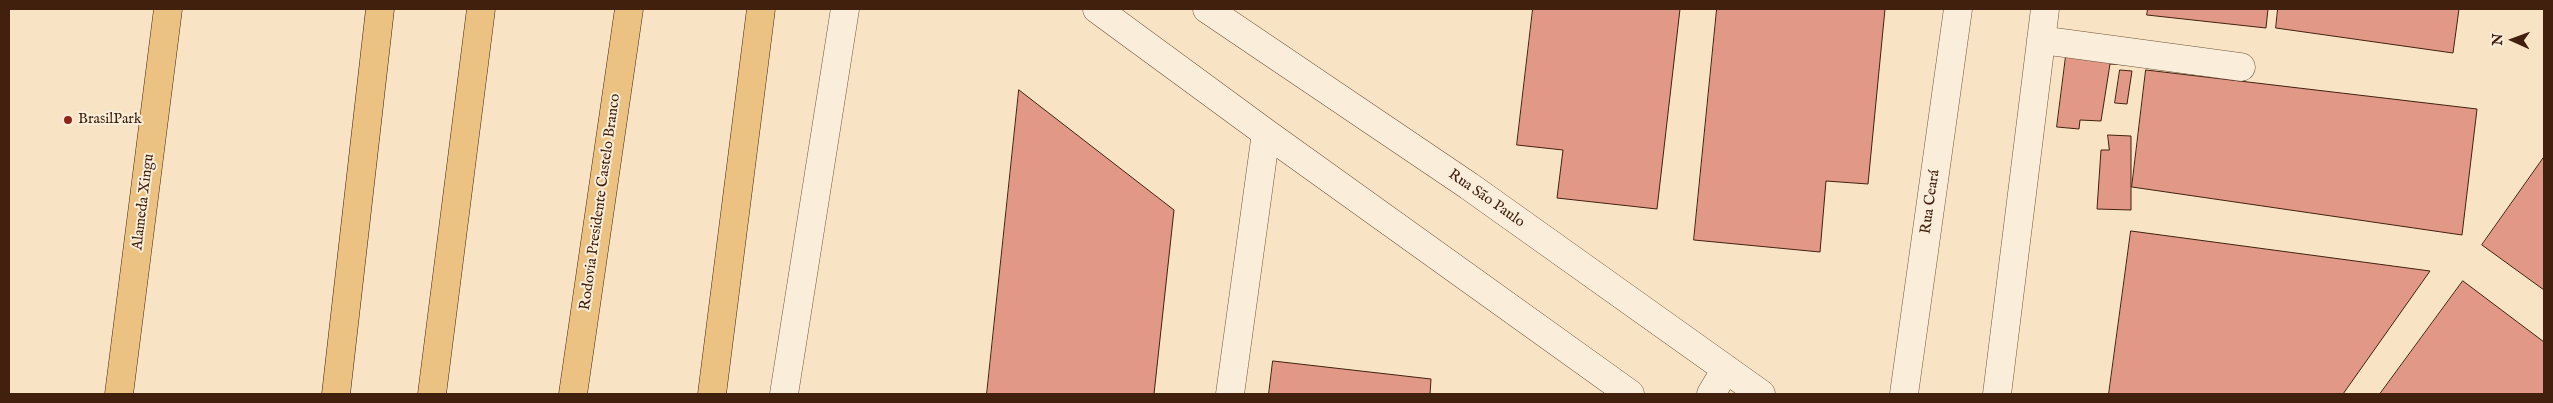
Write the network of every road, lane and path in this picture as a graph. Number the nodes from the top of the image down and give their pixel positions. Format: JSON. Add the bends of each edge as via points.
{"nodes":[{"id":1,"x":168,"y":9,"type":"edge"},
{"id":2,"x":380,"y":9,"type":"edge"},
{"id":3,"x":481,"y":9,"type":"edge"},
{"id":4,"x":629,"y":9,"type":"edge"},
{"id":5,"x":761,"y":9,"type":"edge"},
{"id":6,"x":845,"y":9,"type":"edge"},
{"id":7,"x":1097,"y":9,"type":"edge"},
{"id":8,"x":1207,"y":9,"type":"edge"},
{"id":9,"x":1958,"y":9,"type":"edge"},
{"id":10,"x":2045,"y":9,"type":"edge"},
{"id":11,"x":2041,"y":40,"type":"junction"},
{"id":12,"x":2241,"y":67,"type":"dead end"},
{"id":13,"x":1266,"y":133,"type":"junction"},
{"id":14,"x":1726,"y":369,"type":"junction"},
{"id":15,"x":120,"y":394,"type":"edge"},
{"id":16,"x":336,"y":394,"type":"edge"},
{"id":17,"x":432,"y":394,"type":"edge"},
{"id":18,"x":574,"y":394,"type":"edge"},
{"id":19,"x":712,"y":394,"type":"edge"},
{"id":20,"x":784,"y":394,"type":"edge"},
{"id":21,"x":1230,"y":394,"type":"edge"},
{"id":22,"x":1630,"y":394,"type":"edge"},
{"id":23,"x":1711,"y":394,"type":"edge"},
{"id":24,"x":1761,"y":394,"type":"edge"},
{"id":25,"x":1904,"y":394,"type":"edge"},
{"id":26,"x":1997,"y":394,"type":"edge"}],
"edges":[{"from":1,"to":15,"type":"main road","name":"Alameda Xingu"},
{"from":2,"to":16,"type":"main road"},
{"from":3,"to":17,"type":"main road"},
{"from":4,"to":18,"type":"main road","name":"Rodovia Presidente Castelo Branco"},
{"from":5,"to":19,"type":"main road"},
{"from":6,"to":20,"type":"street"},
{"from":7,"to":13,"type":"street"},
{"from":8,"to":14,"type":"street","name":"Rua São Paulo","via":[[1469,186]]},
{"from":9,"to":25,"type":"street","name":"Rua Ceará"},
{"from":10,"to":11,"type":"street"},
{"from":11,"to":12,"type":"street"},
{"from":11,"to":26,"type":"street"},
{"from":13,"to":21,"type":"street"},
{"from":13,"to":22,"type":"street"},
{"from":14,"to":23,"type":"street"},
{"from":14,"to":24,"type":"street","name":"Rua São Paulo"}]}
